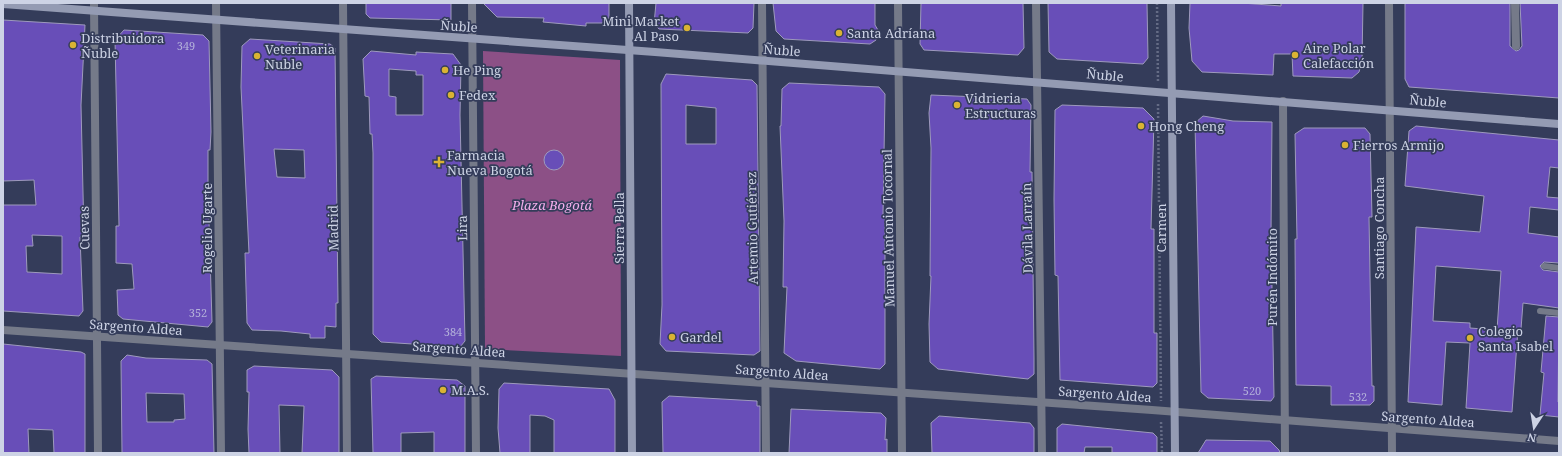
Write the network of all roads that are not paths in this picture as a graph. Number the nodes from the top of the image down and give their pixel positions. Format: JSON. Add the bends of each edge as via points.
{"nodes":[{"id":1,"x":216,"y":3,"type":"edge"},
{"id":2,"x":343,"y":3,"type":"edge"},
{"id":3,"x":472,"y":3,"type":"edge"},
{"id":4,"x":629,"y":3,"type":"edge"},
{"id":5,"x":762,"y":3,"type":"edge"},
{"id":6,"x":898,"y":3,"type":"edge"},
{"id":7,"x":1036,"y":3,"type":"edge"},
{"id":8,"x":1170,"y":3,"type":"edge"},
{"id":9,"x":1389,"y":3,"type":"edge"},
{"id":10,"x":1516,"y":3,"type":"edge"},
{"id":11,"x":3,"y":4,"type":"edge"},
{"id":12,"x":94,"y":7,"type":"edge"},
{"id":13,"x":217,"y":21,"type":"junction"},
{"id":14,"x":344,"y":30,"type":"junction"},
{"id":15,"x":472,"y":39,"type":"junction"},
{"id":16,"x":1516,"y":46,"type":"dead end"},
{"id":17,"x":630,"y":50,"type":"junction"},
{"id":18,"x":762,"y":60,"type":"junction"},
{"id":19,"x":898,"y":71,"type":"junction"},
{"id":20,"x":1037,"y":82,"type":"junction"},
{"id":21,"x":1172,"y":92,"type":"junction"},
{"id":22,"x":1283,"y":101,"type":"junction"},
{"id":23,"x":1390,"y":110,"type":"junction"},
{"id":24,"x":1559,"y":124,"type":"edge"},
{"id":25,"x":1544,"y":266,"type":"dead end"},
{"id":26,"x":1559,"y":268,"type":"edge"},
{"id":27,"x":1540,"y":311,"type":"dead end"},
{"id":28,"x":1559,"y":313,"type":"edge"},
{"id":29,"x":3,"y":330,"type":"edge"},
{"id":30,"x":97,"y":336,"type":"junction"},
{"id":31,"x":220,"y":345,"type":"junction"},
{"id":32,"x":346,"y":354,"type":"junction"},
{"id":33,"x":476,"y":362,"type":"junction"},
{"id":34,"x":632,"y":373,"type":"junction"},
{"id":35,"x":766,"y":383,"type":"junction"},
{"id":36,"x":902,"y":392,"type":"junction"},
{"id":37,"x":1042,"y":402,"type":"junction"},
{"id":38,"x":1174,"y":412,"type":"junction"},
{"id":39,"x":1285,"y":420,"type":"junction"},
{"id":40,"x":1392,"y":428,"type":"junction"},
{"id":41,"x":1559,"y":441,"type":"edge"},
{"id":42,"x":98,"y":453,"type":"edge"},
{"id":43,"x":221,"y":453,"type":"edge"},
{"id":44,"x":347,"y":453,"type":"edge"},
{"id":45,"x":476,"y":453,"type":"edge"},
{"id":46,"x":632,"y":453,"type":"edge"},
{"id":47,"x":766,"y":453,"type":"edge"},
{"id":48,"x":902,"y":453,"type":"edge"},
{"id":49,"x":1042,"y":453,"type":"edge"},
{"id":50,"x":1175,"y":453,"type":"edge"},
{"id":51,"x":1285,"y":453,"type":"edge"},
{"id":52,"x":1392,"y":453,"type":"edge"}],
"edges":[{"from":1,"to":13,"type":"street","name":"Rogelio Ugarte"},
{"from":2,"to":14,"type":"street","name":"Madrid"},
{"from":3,"to":15,"type":"street","name":"Lira"},
{"from":4,"to":17,"type":"main road","name":"Sierra Bella"},
{"from":5,"to":18,"type":"street","name":"Artemio Gutiérrez"},
{"from":6,"to":19,"type":"street","name":"Manuel Antonio Tocornal"},
{"from":7,"to":20,"type":"street","name":"Dávila Larraín"},
{"from":8,"to":21,"type":"main road","name":"Carmen"},
{"from":9,"to":23,"type":"street","name":"Santiago Concha"},
{"from":10,"to":16,"type":"street"},
{"from":11,"to":12,"type":"main road","name":"Ñuble"},
{"from":12,"to":13,"type":"main road","name":"Ñuble"},
{"from":12,"to":30,"type":"street","name":"Cuevas"},
{"from":13,"to":14,"type":"main road","name":"Ñuble"},
{"from":13,"to":31,"type":"street","name":"Rogelio Ugarte"},
{"from":14,"to":15,"type":"main road","name":"Ñuble"},
{"from":14,"to":32,"type":"street","name":"Madrid"},
{"from":15,"to":17,"type":"main road","name":"Ñuble"},
{"from":15,"to":33,"type":"street","name":"Lira"},
{"from":17,"to":18,"type":"main road","name":"Ñuble"},
{"from":17,"to":34,"type":"main road","name":"Sierra Bella"},
{"from":18,"to":19,"type":"main road","name":"Ñuble"},
{"from":18,"to":35,"type":"street","name":"Artemio Gutiérrez"},
{"from":19,"to":20,"type":"main road","name":"Ñuble"},
{"from":19,"to":36,"type":"street","name":"Manuel Antonio Tocornal"},
{"from":20,"to":21,"type":"main road","name":"Ñuble"},
{"from":20,"to":37,"type":"street","name":"Dávila Larraín"},
{"from":21,"to":22,"type":"main road","name":"Ñuble"},
{"from":21,"to":38,"type":"main road","name":"Carmen"},
{"from":22,"to":23,"type":"main road","name":"Ñuble"},
{"from":22,"to":39,"type":"street","name":"Purén Indómito"},
{"from":23,"to":24,"type":"main road","name":"Ñuble"},
{"from":23,"to":40,"type":"street","name":"Santiago Concha"},
{"from":25,"to":26,"type":"lane"},
{"from":27,"to":28,"type":"lane"},
{"from":29,"to":30,"type":"street","name":"Sargento Aldea"},
{"from":30,"to":31,"type":"street","name":"Sargento Aldea"},
{"from":30,"to":42,"type":"street","name":"Cuevas"},
{"from":31,"to":32,"type":"street","name":"Sargento Aldea"},
{"from":31,"to":43,"type":"street","name":"Rogelio Ugarte"},
{"from":32,"to":33,"type":"street","name":"Sargento Aldea"},
{"from":32,"to":44,"type":"street","name":"Madrid"},
{"from":33,"to":34,"type":"street","name":"Sargento Aldea"},
{"from":33,"to":45,"type":"street","name":"Lira"},
{"from":34,"to":35,"type":"street","name":"Sargento Aldea"},
{"from":34,"to":46,"type":"main road","name":"Sierra Bella"},
{"from":35,"to":36,"type":"street","name":"Sargento Aldea"},
{"from":35,"to":47,"type":"street","name":"Artemio Gutiérrez"},
{"from":36,"to":37,"type":"street","name":"Sargento Aldea"},
{"from":36,"to":48,"type":"street","name":"Manuel Antonio Tocornal"},
{"from":37,"to":38,"type":"street","name":"Sargento Aldea"},
{"from":37,"to":49,"type":"street","name":"Dávila Larraín"},
{"from":38,"to":39,"type":"street","name":"Sargento Aldea"},
{"from":38,"to":50,"type":"main road","name":"Carmen"},
{"from":39,"to":40,"type":"street","name":"Sargento Aldea"},
{"from":39,"to":51,"type":"street","name":"Purén Indómito"},
{"from":40,"to":41,"type":"street","name":"Sargento Aldea"},
{"from":40,"to":52,"type":"street","name":"Santiago Concha"}]}
